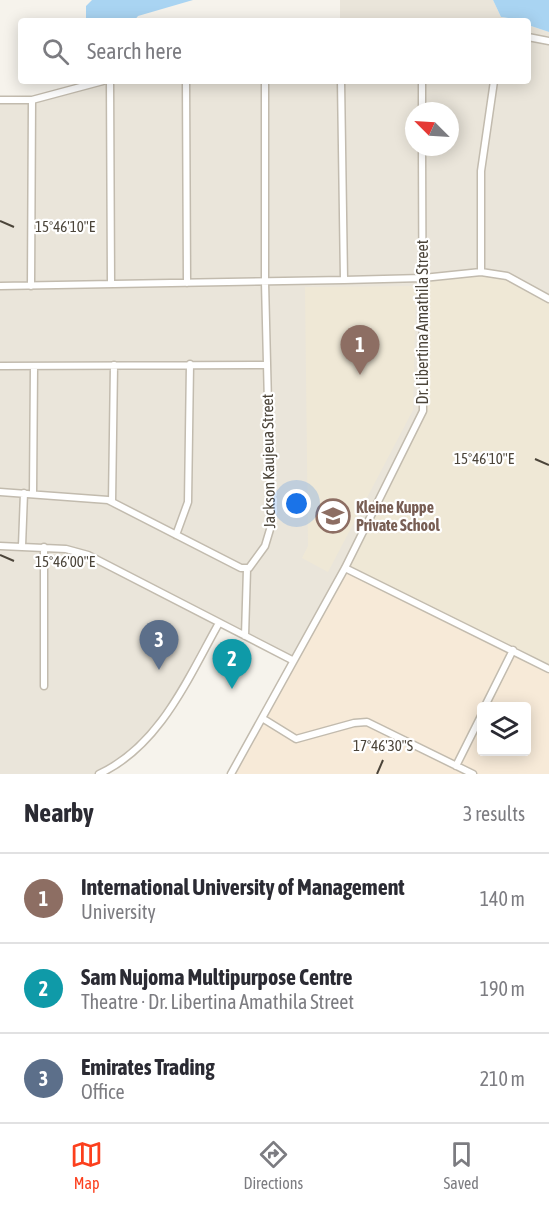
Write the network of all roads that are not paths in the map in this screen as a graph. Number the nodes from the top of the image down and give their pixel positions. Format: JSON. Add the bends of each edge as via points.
{"nodes":[{"id":1,"x":531,"y":37,"type":"edge"},
{"id":2,"x":549,"y":40,"type":"edge"},
{"id":3,"x":93,"y":84,"type":"edge"},
{"id":4,"x":110,"y":84,"type":"edge"},
{"id":5,"x":186,"y":84,"type":"edge"},
{"id":6,"x":264,"y":84,"type":"edge"},
{"id":7,"x":341,"y":84,"type":"edge"},
{"id":8,"x":422,"y":84,"type":"edge"},
{"id":9,"x":494,"y":84,"type":"edge"},
{"id":10,"x":0,"y":100,"type":"edge"},
{"id":11,"x":32,"y":100,"type":"junction"},
{"id":12,"x":422,"y":102,"type":"edge"},
{"id":13,"x":422,"y":156,"type":"edge"},
{"id":14,"x":481,"y":272,"type":"junction"},
{"id":15,"x":423,"y":278,"type":"junction"},
{"id":16,"x":344,"y":280,"type":"junction"},
{"id":17,"x":265,"y":282,"type":"junction"},
{"id":18,"x":188,"y":283,"type":"junction"},
{"id":19,"x":111,"y":284,"type":"junction"},
{"id":20,"x":0,"y":286,"type":"edge"},
{"id":21,"x":31,"y":286,"type":"junction"},
{"id":22,"x":549,"y":299,"type":"edge"},
{"id":23,"x":190,"y":364,"type":"junction"},
{"id":24,"x":114,"y":365,"type":"junction"},
{"id":25,"x":267,"y":365,"type":"junction"},
{"id":26,"x":0,"y":366,"type":"edge"},
{"id":27,"x":34,"y":366,"type":"junction"},
{"id":28,"x":0,"y":492,"type":"edge"},
{"id":29,"x":24,"y":493,"type":"junction"},
{"id":30,"x":33,"y":494,"type":"junction"},
{"id":31,"x":112,"y":502,"type":"junction"},
{"id":32,"x":176,"y":535,"type":"junction"},
{"id":33,"x":0,"y":546,"type":"edge"},
{"id":34,"x":22,"y":546,"type":"junction"},
{"id":35,"x":44,"y":547,"type":"junction"},
{"id":36,"x":247,"y":568,"type":"junction"},
{"id":37,"x":345,"y":568,"type":"junction"},
{"id":38,"x":219,"y":623,"type":"junction"},
{"id":39,"x":245,"y":636,"type":"junction"},
{"id":40,"x":513,"y":650,"type":"junction"},
{"id":41,"x":292,"y":660,"type":"junction"},
{"id":42,"x":549,"y":669,"type":"edge"},
{"id":43,"x":44,"y":686,"type":"dead end"},
{"id":44,"x":487,"y":702,"type":"edge"},
{"id":45,"x":261,"y":718,"type":"junction"},
{"id":46,"x":477,"y":724,"type":"edge"},
{"id":47,"x":456,"y":766,"type":"junction"},
{"id":48,"x":99,"y":774,"type":"edge"},
{"id":49,"x":231,"y":774,"type":"edge"},
{"id":50,"x":472,"y":774,"type":"edge"}],
"edges":[{"from":1,"to":2,"type":"street"},
{"from":3,"to":11,"type":"street"},
{"from":4,"to":19,"type":"street"},
{"from":5,"to":18,"type":"street"},
{"from":6,"to":17,"type":"street","name":"Jackson Kaujeua Street"},
{"from":7,"to":16,"type":"street"},
{"from":8,"to":12,"type":"street"},
{"from":9,"to":14,"type":"street","via":[[481,171]]},
{"from":10,"to":11,"type":"street"},
{"from":11,"to":21,"type":"street"},
{"from":13,"to":15,"type":"street","name":"Dr. Libertina Amathila Street"},
{"from":14,"to":15,"type":"street"},
{"from":14,"to":22,"type":"street","via":[[507,276]]},
{"from":15,"to":16,"type":"street"},
{"from":15,"to":37,"type":"street","name":"Dr. Libertina Amathila Street","via":[[423,411]]},
{"from":16,"to":17,"type":"street"},
{"from":17,"to":18,"type":"street"},
{"from":17,"to":25,"type":"street","name":"Jackson Kaujeua Street"},
{"from":18,"to":19,"type":"street"},
{"from":19,"to":21,"type":"street"},
{"from":20,"to":21,"type":"street"},
{"from":23,"to":24,"type":"street"},
{"from":23,"to":25,"type":"street"},
{"from":23,"to":32,"type":"street","via":[[188,502]]},
{"from":24,"to":27,"type":"street"},
{"from":24,"to":31,"type":"street"},
{"from":25,"to":36,"type":"street","name":"Jackson Kaujeua Street","via":[[272,526],[256,561]]},
{"from":26,"to":27,"type":"street"},
{"from":27,"to":30,"type":"street"},
{"from":28,"to":29,"type":"street"},
{"from":29,"to":30,"type":"street"},
{"from":29,"to":34,"type":"street"},
{"from":30,"to":31,"type":"street"},
{"from":31,"to":32,"type":"street"},
{"from":32,"to":36,"type":"street"},
{"from":33,"to":34,"type":"street"},
{"from":34,"to":35,"type":"street"},
{"from":35,"to":38,"type":"street","via":[[88,555]]},
{"from":35,"to":43,"type":"street"},
{"from":36,"to":39,"type":"street"},
{"from":37,"to":40,"type":"street"},
{"from":37,"to":41,"type":"street","name":"Dr. Libertina Amathila Street"},
{"from":38,"to":39,"type":"street"},
{"from":38,"to":48,"type":"street","via":[[156,729],[133,753]]},
{"from":39,"to":41,"type":"street"},
{"from":40,"to":42,"type":"street"},
{"from":40,"to":44,"type":"street"},
{"from":41,"to":45,"type":"street","name":"Dr. Libertina Amathila Street"},
{"from":45,"to":47,"type":"street","via":[[296,739],[367,722]]},
{"from":45,"to":49,"type":"street","name":"Dr. Libertina Amathila Street"},
{"from":46,"to":47,"type":"street"},
{"from":47,"to":50,"type":"street"}]}
